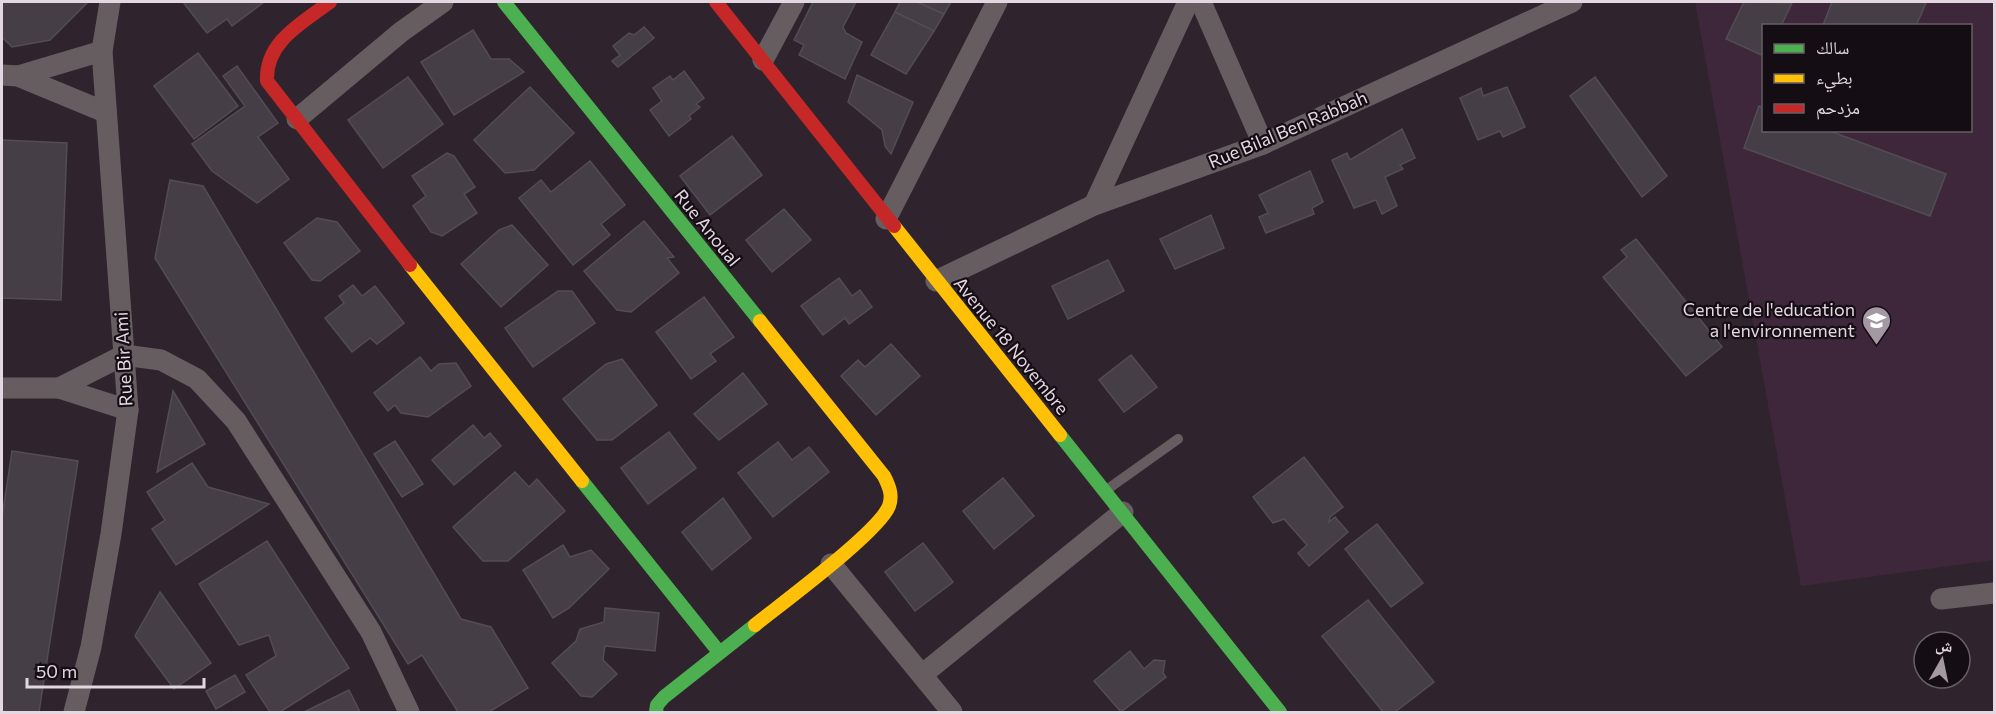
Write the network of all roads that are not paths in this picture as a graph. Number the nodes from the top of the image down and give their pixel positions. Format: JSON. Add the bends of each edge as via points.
{"nodes":[{"id":1,"x":110,"y":2,"type":"edge"},
{"id":2,"x":330,"y":2,"type":"edge"},
{"id":3,"x":443,"y":2,"type":"edge"},
{"id":4,"x":504,"y":2,"type":"edge"},
{"id":5,"x":716,"y":2,"type":"edge"},
{"id":6,"x":794,"y":2,"type":"edge"},
{"id":7,"x":998,"y":2,"type":"edge"},
{"id":8,"x":1188,"y":2,"type":"edge"},
{"id":9,"x":1201,"y":2,"type":"edge"},
{"id":10,"x":1572,"y":2,"type":"edge"},
{"id":11,"x":102,"y":51,"type":"junction"},
{"id":12,"x":764,"y":60,"type":"junction"},
{"id":13,"x":10,"y":76,"type":"edge"},
{"id":14,"x":105,"y":112,"type":"junction"},
{"id":15,"x":297,"y":119,"type":"junction"},
{"id":16,"x":1263,"y":144,"type":"junction"},
{"id":17,"x":1094,"y":205,"type":"junction"},
{"id":18,"x":886,"y":219,"type":"junction"},
{"id":19,"x":936,"y":281,"type":"junction"},
{"id":20,"x":124,"y":355,"type":"junction"},
{"id":21,"x":2,"y":388,"type":"edge"},
{"id":22,"x":58,"y":388,"type":"junction"},
{"id":23,"x":128,"y":410,"type":"junction"},
{"id":24,"x":1178,"y":439,"type":"dead end"},
{"id":25,"x":1104,"y":491,"type":"junction"},
{"id":26,"x":1123,"y":513,"type":"junction"},
{"id":27,"x":831,"y":564,"type":"junction"},
{"id":28,"x":1995,"y":593,"type":"edge"},
{"id":29,"x":1941,"y":600,"type":"dead end"},
{"id":30,"x":719,"y":652,"type":"junction"},
{"id":31,"x":923,"y":674,"type":"junction"},
{"id":32,"x":74,"y":712,"type":"edge"},
{"id":33,"x":409,"y":712,"type":"edge"},
{"id":34,"x":656,"y":712,"type":"edge"},
{"id":35,"x":952,"y":712,"type":"edge"},
{"id":36,"x":1280,"y":712,"type":"edge"}],
"edges":[{"from":1,"to":11,"type":"street","name":"Rue Bir Ami"},
{"from":2,"to":15,"type":"street","via":[[272,50],[267,61],[267,81]]},
{"from":3,"to":15,"type":"street"},
{"from":4,"to":27,"type":"street","name":"Rue Anoual","via":[[884,476],[890,488],[888,509]]},
{"from":5,"to":12,"type":"street","name":"Avenue 18 Novembre"},
{"from":6,"to":12,"type":"street"},
{"from":7,"to":18,"type":"street"},
{"from":8,"to":17,"type":"street"},
{"from":9,"to":16,"type":"street"},
{"from":10,"to":16,"type":"street","name":"Rue Bilal Ben Rabbah"},
{"from":11,"to":13,"type":"street"},
{"from":11,"to":14,"type":"street","name":"Rue Bir Ami"},
{"from":12,"to":18,"type":"street","name":"Avenue 18 Novembre"},
{"from":13,"to":14,"type":"street"},
{"from":14,"to":20,"type":"street","name":"Rue Bir Ami"},
{"from":15,"to":30,"type":"street"},
{"from":16,"to":17,"type":"street","name":"Rue Bilal Ben Rabbah"},
{"from":17,"to":19,"type":"street","name":"Rue Bilal Ben Rabbah"},
{"from":18,"to":19,"type":"street","name":"Avenue 18 Novembre"},
{"from":19,"to":25,"type":"street","name":"Avenue 18 Novembre"},
{"from":20,"to":22,"type":"street"},
{"from":20,"to":23,"type":"street","name":"Rue Bir Ami"},
{"from":20,"to":33,"type":"street","via":[[161,360],[197,380],[236,421],[371,632]]},
{"from":21,"to":22,"type":"street"},
{"from":22,"to":23,"type":"street"},
{"from":23,"to":32,"type":"street","name":"Rue Bir Ami","via":[[92,647]]},
{"from":24,"to":25,"type":"lane"},
{"from":25,"to":26,"type":"street","name":"Avenue 18 Novembre"},
{"from":26,"to":31,"type":"street"},
{"from":26,"to":36,"type":"street","name":"Avenue 18 Novembre"},
{"from":27,"to":30,"type":"street"},
{"from":27,"to":31,"type":"street"},
{"from":28,"to":29,"type":"street"},
{"from":30,"to":34,"type":"street","via":[[664,697]]},
{"from":31,"to":35,"type":"street"}]}
